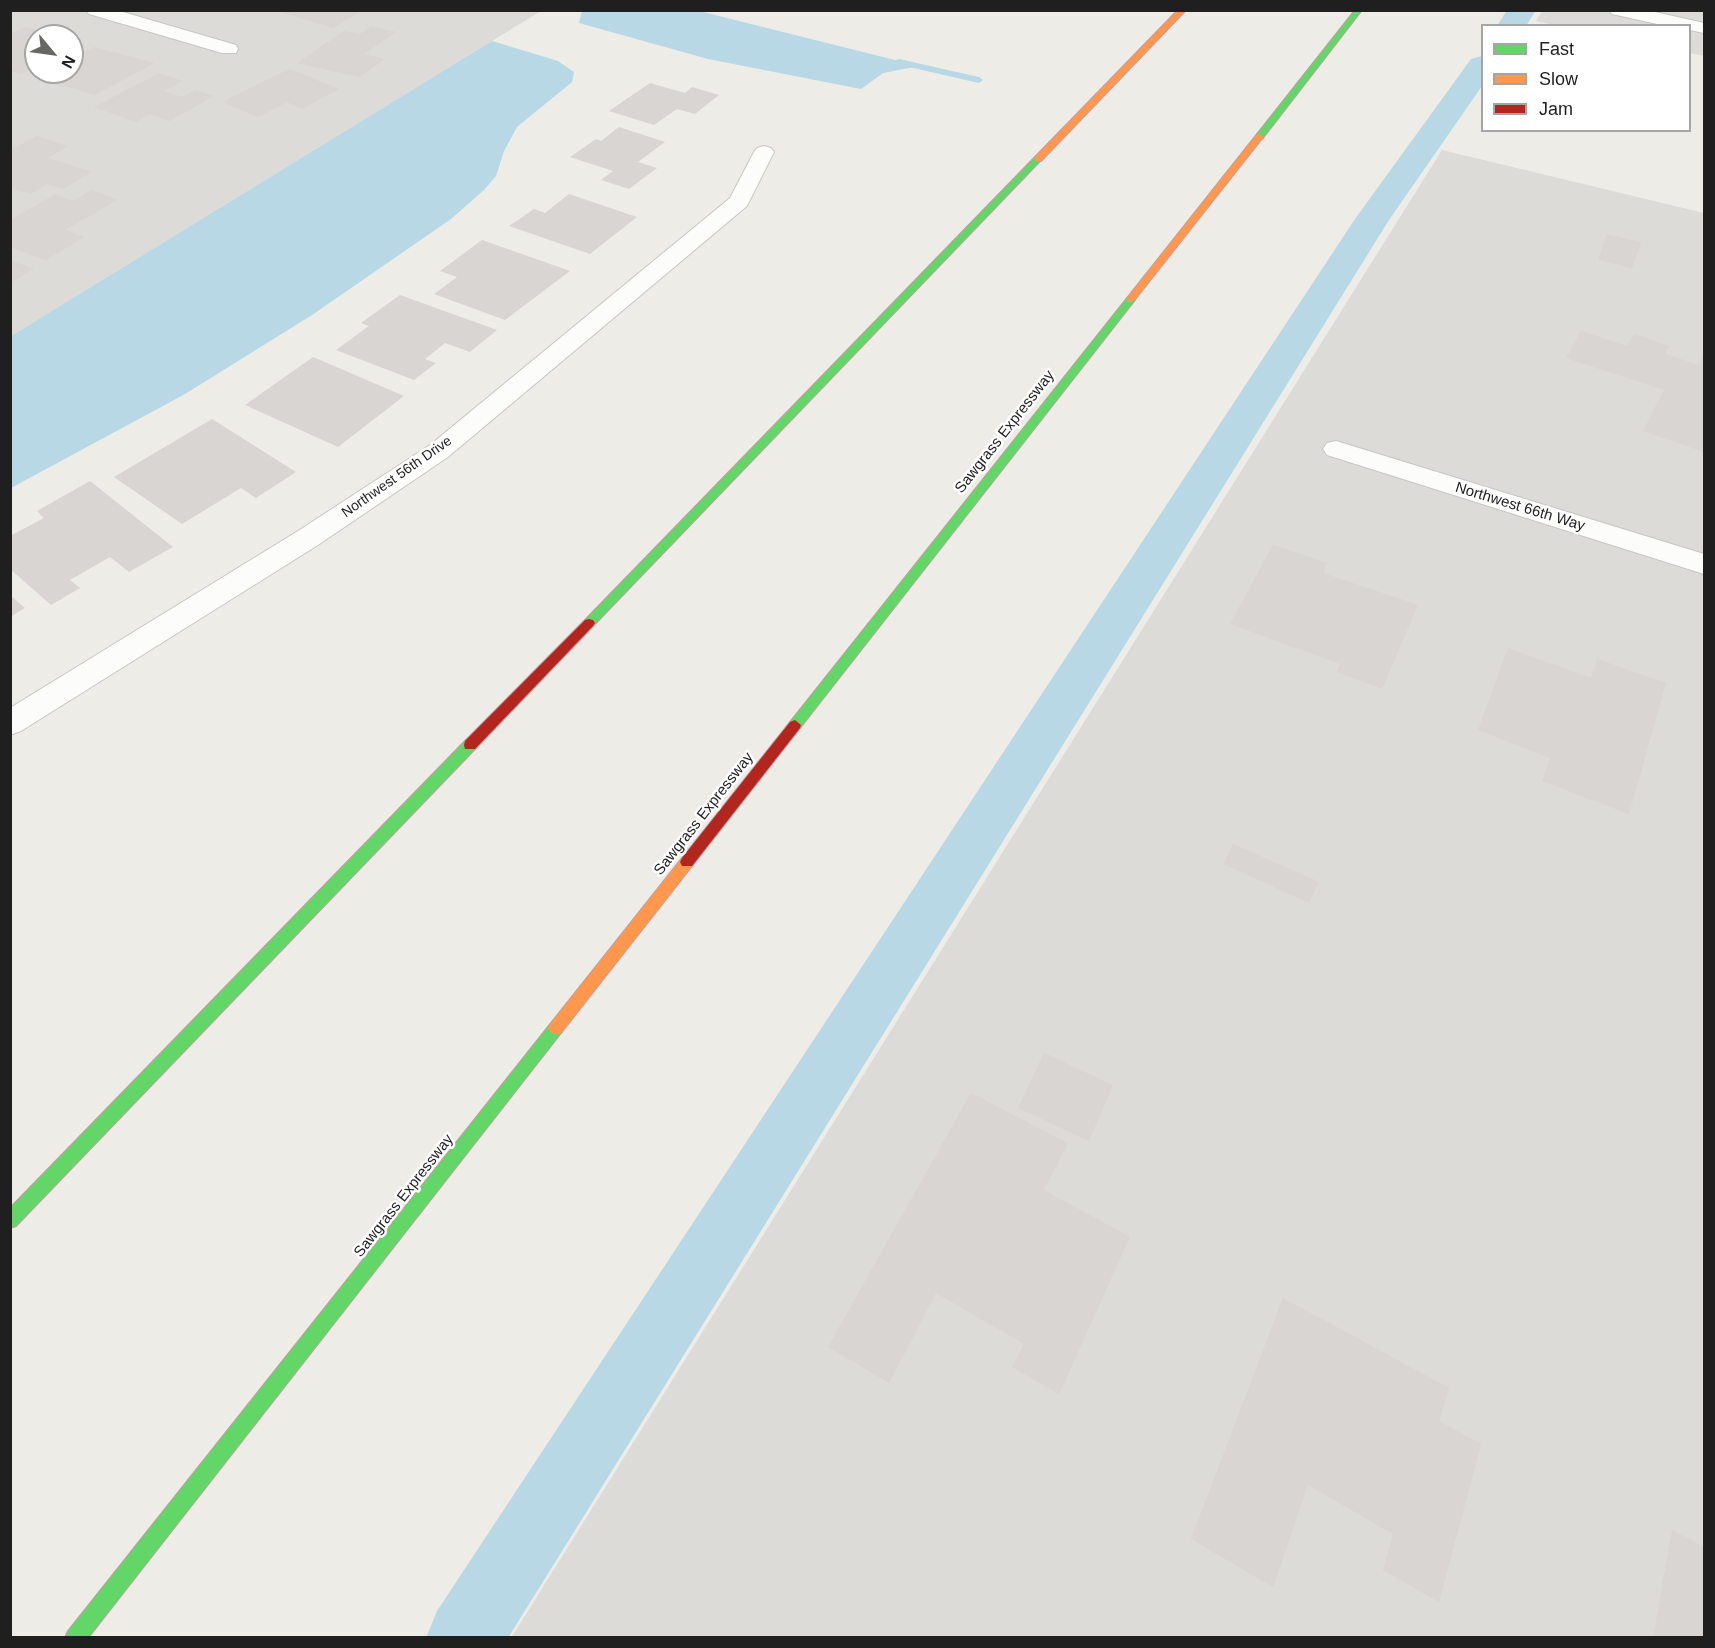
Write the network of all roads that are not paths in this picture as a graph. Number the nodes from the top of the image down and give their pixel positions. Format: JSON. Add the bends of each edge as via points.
{"nodes":[{"id":1,"x":95,"y":10,"type":"edge"},
{"id":2,"x":1183,"y":10,"type":"edge"},
{"id":3,"x":1359,"y":10,"type":"edge"},
{"id":4,"x":1618,"y":10,"type":"edge"},
{"id":5,"x":1685,"y":24,"type":"edge"},
{"id":6,"x":229,"y":50,"type":"dead end"},
{"id":7,"x":764,"y":152,"type":"dead end"},
{"id":8,"x":1336,"y":449,"type":"dead end"},
{"id":9,"x":1704,"y":564,"type":"edge"},
{"id":10,"x":10,"y":723,"type":"edge"},
{"id":11,"x":10,"y":1220,"type":"edge"},
{"id":12,"x":75,"y":1638,"type":"edge"}],
"edges":[{"from":1,"to":6,"type":"street"},
{"from":2,"to":11,"type":"highway"},
{"from":3,"to":12,"type":"highway","name":"Sawgrass Expressway"},
{"from":4,"to":5,"type":"street"},
{"from":7,"to":10,"type":"street","name":"Northwest 56th Drive","via":[[739,201],[439,451],[308,538]]},
{"from":8,"to":9,"type":"street","name":"Northwest 66th Way"}]}
